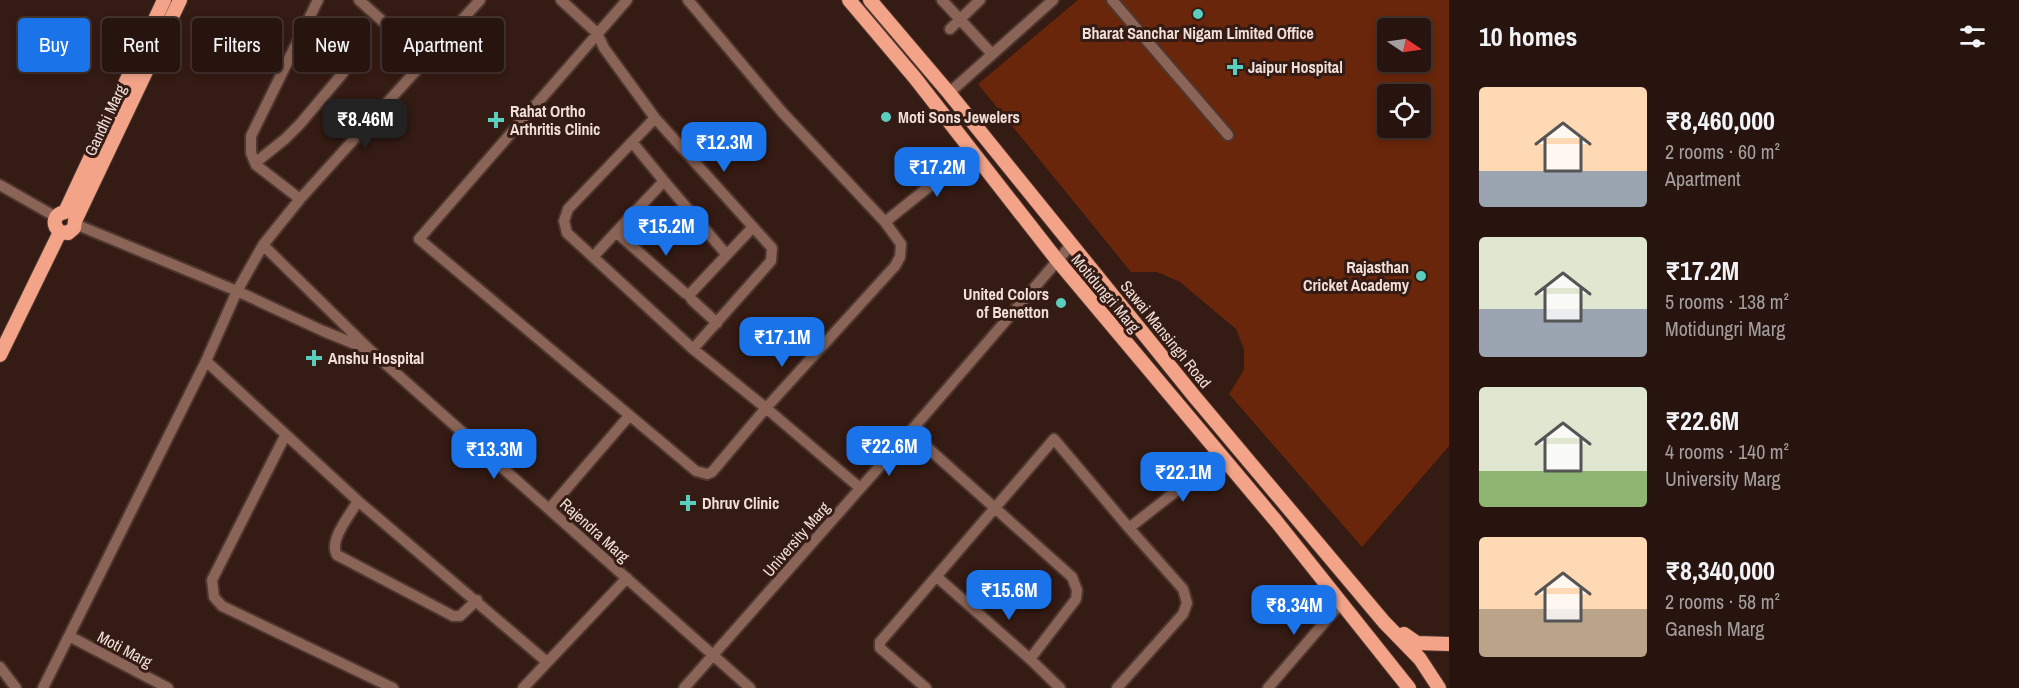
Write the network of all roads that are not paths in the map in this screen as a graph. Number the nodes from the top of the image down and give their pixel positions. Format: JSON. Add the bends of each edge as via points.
{"nodes":[{"id":1,"x":164,"y":0,"type":"edge"},
{"id":2,"x":180,"y":0,"type":"edge"},
{"id":3,"x":318,"y":0,"type":"edge"},
{"id":4,"x":359,"y":0,"type":"edge"},
{"id":5,"x":480,"y":0,"type":"edge"},
{"id":6,"x":561,"y":0,"type":"edge"},
{"id":7,"x":627,"y":0,"type":"edge"},
{"id":8,"x":688,"y":0,"type":"edge"},
{"id":9,"x":849,"y":0,"type":"edge"},
{"id":10,"x":870,"y":0,"type":"edge"},
{"id":11,"x":942,"y":0,"type":"edge"},
{"id":12,"x":980,"y":0,"type":"edge"},
{"id":13,"x":1053,"y":0,"type":"edge"},
{"id":14,"x":1112,"y":0,"type":"edge"},
{"id":15,"x":309,"y":18,"type":"edge"},
{"id":16,"x":464,"y":18,"type":"edge"},
{"id":17,"x":960,"y":19,"type":"junction"},
{"id":18,"x":382,"y":21,"type":"edge"},
{"id":19,"x":950,"y":29,"type":"dead end"},
{"id":20,"x":597,"y":33,"type":"junction"},
{"id":21,"x":294,"y":49,"type":"edge"},
{"id":22,"x":992,"y":54,"type":"junction"},
{"id":23,"x":343,"y":72,"type":"edge"},
{"id":24,"x":417,"y":72,"type":"edge"},
{"id":25,"x":949,"y":93,"type":"junction"},
{"id":26,"x":655,"y":118,"type":"junction"},
{"id":27,"x":1228,"y":135,"type":"dead end"},
{"id":28,"x":632,"y":142,"type":"junction"},
{"id":29,"x":972,"y":153,"type":"junction"},
{"id":30,"x":255,"y":163,"type":"junction"},
{"id":31,"x":663,"y":181,"type":"junction"},
{"id":32,"x":0,"y":185,"type":"edge"},
{"id":33,"x":300,"y":199,"type":"junction"},
{"id":34,"x":68,"y":219,"type":"junction"},
{"id":35,"x":885,"y":222,"type":"junction"},
{"id":36,"x":753,"y":227,"type":"junction"},
{"id":37,"x":616,"y":232,"type":"junction"},
{"id":38,"x":263,"y":245,"type":"junction"},
{"id":39,"x":1071,"y":245,"type":"junction"},
{"id":40,"x":726,"y":254,"type":"junction"},
{"id":41,"x":593,"y":257,"type":"junction"},
{"id":42,"x":1057,"y":260,"type":"junction"},
{"id":43,"x":237,"y":291,"type":"junction"},
{"id":44,"x":689,"y":295,"type":"junction"},
{"id":45,"x":717,"y":322,"type":"junction"},
{"id":46,"x":693,"y":349,"type":"junction"},
{"id":47,"x":370,"y":350,"type":"junction"},
{"id":48,"x":0,"y":355,"type":"edge"},
{"id":49,"x":206,"y":361,"type":"junction"},
{"id":50,"x":766,"y":408,"type":"junction"},
{"id":51,"x":629,"y":416,"type":"junction"},
{"id":52,"x":910,"y":432,"type":"junction"},
{"id":53,"x":285,"y":436,"type":"junction"},
{"id":54,"x":1221,"y":456,"type":"junction"},
{"id":55,"x":860,"y":488,"type":"junction"},
{"id":56,"x":358,"y":501,"type":"junction"},
{"id":57,"x":995,"y":508,"type":"junction"},
{"id":58,"x":549,"y":509,"type":"junction"},
{"id":59,"x":1129,"y":528,"type":"junction"},
{"id":60,"x":937,"y":577,"type":"junction"},
{"id":61,"x":627,"y":578,"type":"junction"},
{"id":62,"x":477,"y":600,"type":"junction"},
{"id":63,"x":1342,"y":602,"type":"junction"},
{"id":64,"x":1384,"y":622,"type":"junction"},
{"id":65,"x":69,"y":636,"type":"junction"},
{"id":66,"x":1449,"y":644,"type":"edge"},
{"id":67,"x":713,"y":655,"type":"junction"},
{"id":68,"x":1030,"y":659,"type":"junction"},
{"id":69,"x":547,"y":662,"type":"junction"},
{"id":70,"x":0,"y":667,"type":"edge"},
{"id":71,"x":149,"y":683,"type":"edge"},
{"id":72,"x":368,"y":683,"type":"edge"},
{"id":73,"x":16,"y":688,"type":"edge"},
{"id":74,"x":43,"y":688,"type":"edge"},
{"id":75,"x":168,"y":688,"type":"edge"},
{"id":76,"x":393,"y":688,"type":"edge"},
{"id":77,"x":523,"y":688,"type":"edge"},
{"id":78,"x":684,"y":688,"type":"edge"},
{"id":79,"x":750,"y":688,"type":"edge"},
{"id":80,"x":926,"y":688,"type":"edge"},
{"id":81,"x":1060,"y":688,"type":"edge"},
{"id":82,"x":1117,"y":688,"type":"edge"},
{"id":83,"x":1268,"y":688,"type":"edge"},
{"id":84,"x":1409,"y":688,"type":"edge"},
{"id":85,"x":1439,"y":688,"type":"edge"}],
"edges":[{"from":1,"to":34,"type":"main road"},
{"from":2,"to":34,"type":"main road","name":"Gandhi Marg"},
{"from":3,"to":15,"type":"street"},
{"from":4,"to":18,"type":"street"},
{"from":5,"to":16,"type":"street"},
{"from":6,"to":20,"type":"street"},
{"from":7,"to":20,"type":"street"},
{"from":8,"to":35,"type":"street","via":[[782,112]]},
{"from":9,"to":29,"type":"main road","name":"Motidungri Marg"},
{"from":10,"to":25,"type":"main road","name":"Sawai Mansingh Road"},
{"from":11,"to":17,"type":"street"},
{"from":12,"to":17,"type":"street"},
{"from":13,"to":22,"type":"street"},
{"from":14,"to":27,"type":"street"},
{"from":17,"to":19,"type":"street"},
{"from":17,"to":22,"type":"street"},
{"from":20,"to":26,"type":"street"},
{"from":20,"to":51,"type":"street","via":[[419,239]]},
{"from":21,"to":30,"type":"street","via":[[250,136]]},
{"from":22,"to":25,"type":"street"},
{"from":23,"to":30,"type":"street","via":[[300,124]]},
{"from":24,"to":33,"type":"street"},
{"from":25,"to":39,"type":"main road","name":"Sawai Mansingh Road"},
{"from":26,"to":28,"type":"street"},
{"from":26,"to":36,"type":"street"},
{"from":28,"to":31,"type":"street"},
{"from":28,"to":41,"type":"street","via":[[568,209],[564,221],[567,233]]},
{"from":29,"to":35,"type":"street"},
{"from":29,"to":42,"type":"main road","name":"Motidungri Marg"},
{"from":30,"to":33,"type":"street"},
{"from":31,"to":37,"type":"street"},
{"from":31,"to":40,"type":"street"},
{"from":32,"to":34,"type":"street"},
{"from":33,"to":38,"type":"street"},
{"from":34,"to":43,"type":"street"},
{"from":34,"to":48,"type":"main road","via":[[54,223],[60,232]]},
{"from":35,"to":50,"type":"street","via":[[901,244],[900,257]]},
{"from":36,"to":40,"type":"street"},
{"from":36,"to":45,"type":"street","via":[[772,248],[771,261]]},
{"from":37,"to":41,"type":"street"},
{"from":37,"to":44,"type":"street"},
{"from":38,"to":43,"type":"street"},
{"from":38,"to":47,"type":"street","name":"Rajendra Marg"},
{"from":39,"to":42,"type":"street","name":"University Marg"},
{"from":39,"to":64,"type":"main road","name":"Sawai Mansingh Road"},
{"from":40,"to":44,"type":"street"},
{"from":41,"to":46,"type":"street"},
{"from":42,"to":52,"type":"street","name":"University Marg"},
{"from":42,"to":54,"type":"main road","name":"Motidungri Marg"},
{"from":43,"to":47,"type":"street"},
{"from":43,"to":49,"type":"street"},
{"from":44,"to":45,"type":"street"},
{"from":45,"to":46,"type":"street"},
{"from":46,"to":50,"type":"street"},
{"from":47,"to":58,"type":"street","name":"Rajendra Marg"},
{"from":49,"to":53,"type":"street"},
{"from":49,"to":65,"type":"street"},
{"from":50,"to":51,"type":"street","via":[[707,474],[696,471]]},
{"from":50,"to":55,"type":"street"},
{"from":51,"to":58,"type":"street"},
{"from":52,"to":55,"type":"street","name":"University Marg"},
{"from":52,"to":57,"type":"street"},
{"from":53,"to":56,"type":"street"},
{"from":53,"to":72,"type":"street","via":[[212,580],[214,597],[222,606]]},
{"from":54,"to":59,"type":"street"},
{"from":54,"to":63,"type":"main road","name":"Motidungri Marg"},
{"from":55,"to":67,"type":"street","name":"University Marg"},
{"from":56,"to":62,"type":"street"},
{"from":56,"to":62,"type":"street","via":[[334,542],[337,555],[453,616],[460,616]]},
{"from":57,"to":59,"type":"street","via":[[1054,439]]},
{"from":57,"to":60,"type":"street"},
{"from":57,"to":68,"type":"street","via":[[1072,577],[1077,590],[1076,600]]},
{"from":58,"to":61,"type":"street","name":"Rajendra Marg"},
{"from":59,"to":82,"type":"street","via":[[1183,589],[1187,603],[1183,614]]},
{"from":60,"to":68,"type":"street"},
{"from":60,"to":80,"type":"street","via":[[880,642],[880,648]]},
{"from":61,"to":67,"type":"street","name":"Rajendra Marg"},
{"from":61,"to":69,"type":"street"},
{"from":62,"to":69,"type":"street"},
{"from":63,"to":83,"type":"street"},
{"from":63,"to":84,"type":"main road","name":"Motidungri Marg"},
{"from":64,"to":66,"type":"main road","via":[[1417,643]]},
{"from":64,"to":85,"type":"main road","name":"Sawai Mansingh Road","via":[[1420,659]]},
{"from":65,"to":71,"type":"street","name":"Moti Marg"},
{"from":65,"to":74,"type":"street"},
{"from":67,"to":78,"type":"street","name":"University Marg"},
{"from":67,"to":79,"type":"street","name":"Rajendra Marg"},
{"from":68,"to":81,"type":"street"},
{"from":69,"to":77,"type":"street"},
{"from":70,"to":73,"type":"street"},
{"from":71,"to":75,"type":"street","name":"Moti Marg"},
{"from":72,"to":76,"type":"street"}]}
